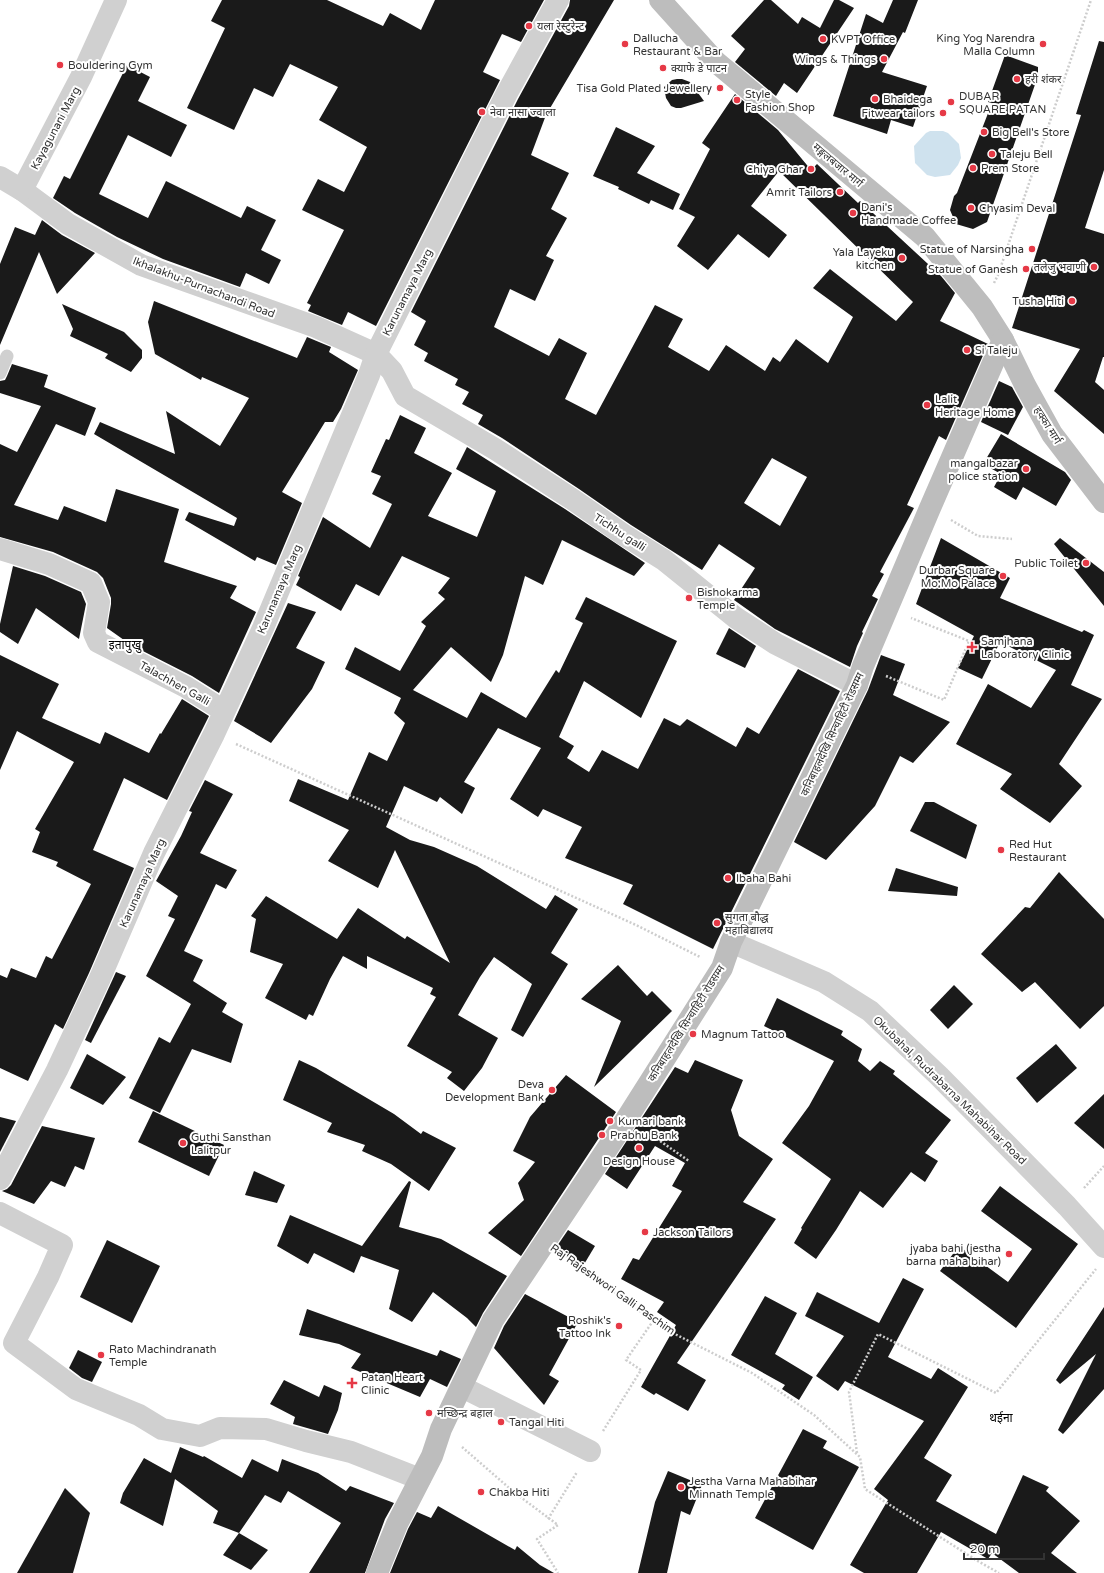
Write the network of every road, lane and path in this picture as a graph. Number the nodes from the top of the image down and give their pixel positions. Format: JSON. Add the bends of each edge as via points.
{"nodes":[{"id":1,"x":116,"y":0,"type":"edge"},
{"id":2,"x":558,"y":0,"type":"edge"},
{"id":3,"x":660,"y":0,"type":"edge"},
{"id":4,"x":1091,"y":0,"type":"edge"},
{"id":5,"x":0,"y":177,"type":"edge"},
{"id":6,"x":22,"y":190,"type":"junction"},
{"id":7,"x":982,"y":307,"type":"junction"},
{"id":8,"x":1003,"y":340,"type":"junction"},
{"id":9,"x":376,"y":354,"type":"junction"},
{"id":10,"x":7,"y":356,"type":"dead end"},
{"id":11,"x":0,"y":373,"type":"edge"},
{"id":12,"x":1104,"y":502,"type":"edge"},
{"id":13,"x":930,"y":508,"type":"junction"},
{"id":14,"x":1012,"y":539,"type":"dead end"},
{"id":15,"x":0,"y":549,"type":"edge"},
{"id":16,"x":888,"y":609,"type":"junction"},
{"id":17,"x":860,"y":676,"type":"junction"},
{"id":18,"x":224,"y":711,"type":"junction"},
{"id":19,"x":214,"y":734,"type":"junction"},
{"id":20,"x":731,"y":942,"type":"junction"},
{"id":21,"x":722,"y":968,"type":"junction"},
{"id":22,"x":627,"y":1117,"type":"junction"},
{"id":23,"x":689,"y":1161,"type":"dead end"},
{"id":24,"x":1104,"y":1166,"type":"edge"},
{"id":25,"x":0,"y":1178,"type":"edge"},
{"id":26,"x":1067,"y":1206,"type":"junction"},
{"id":27,"x":0,"y":1213,"type":"edge"},
{"id":28,"x":545,"y":1242,"type":"junction"},
{"id":29,"x":1102,"y":1257,"type":"edge"},
{"id":30,"x":653,"y":1320,"type":"junction"},
{"id":31,"x":462,"y":1387,"type":"junction"},
{"id":32,"x":441,"y":1429,"type":"junction"},
{"id":33,"x":590,"y":1451,"type":"junction"},
{"id":34,"x":857,"y":1454,"type":"junction"},
{"id":35,"x":420,"y":1479,"type":"junction"},
{"id":36,"x":548,"y":1519,"type":"junction"},
{"id":37,"x":377,"y":1573,"type":"edge"},
{"id":38,"x":558,"y":1573,"type":"edge"},
{"id":39,"x":999,"y":1573,"type":"edge"}],
"edges":[{"from":1,"to":6,"type":"street","name":"Kayagunani Marg","via":[[82,77]]},
{"from":2,"to":9,"type":"street","name":"Karunamaya Marg","via":[[504,100]]},
{"from":3,"to":7,"type":"street","name":"मङ्गलबजार मार्ग","via":[[716,62],[925,237]]},
{"from":4,"to":7,"type":"path","via":[[998,275]]},
{"from":5,"to":6,"type":"street","name":"Ikhalakhu-Purnachandi Road"},
{"from":6,"to":9,"type":"street","name":"Ikhalakhu-Purnachandi Road","via":[[68,224],[141,265],[316,327]]},
{"from":7,"to":8,"type":"street","name":"मङ्गलबजार मार्ग"},
{"from":8,"to":12,"type":"street","name":"हक्का मार्ग","via":[[1052,434]]},
{"from":8,"to":13,"type":"street","name":"कनिबाहलदेखि सिन्चाहिटी रोडसम्म"},
{"from":9,"to":17,"type":"street","name":"Tichhu galli","via":[[392,371],[405,396],[495,449],[664,560],[736,618],[776,644]]},
{"from":9,"to":18,"type":"street","name":"Karunamaya Marg","via":[[266,621]]},
{"from":10,"to":11,"type":"lane"},
{"from":13,"to":14,"type":"path","via":[[978,536]]},
{"from":13,"to":16,"type":"street","name":"कनिबाहलदेखि सिन्चाहिटी रोडसम्म"},
{"from":15,"to":18,"type":"street","name":"Talachhen Galli","via":[[49,564],[91,583],[99,602],[94,633],[98,642],[186,687]]},
{"from":16,"to":17,"type":"street","name":"कनिबाहलदेखि सिन्चाहिटी रोडसम्म"},
{"from":16,"to":17,"type":"path","via":[[969,641],[944,700]]},
{"from":17,"to":20,"type":"street","name":"कनिबाहलदेखि सिन्चाहिटी रोडसम्म"},
{"from":18,"to":19,"type":"street","name":"Karunamaya Marg"},
{"from":19,"to":21,"type":"path","via":[[636,925]]},
{"from":19,"to":25,"type":"street","name":"Karunamaya Marg","via":[[154,853],[100,978],[56,1070]]},
{"from":20,"to":21,"type":"street","name":"कनिबाहलदेखि सिन्चाहिटी रोडसम्म"},
{"from":20,"to":26,"type":"street","name":"Okubahal, Rudrabarna Mahabihar Road","via":[[824,982],[870,1011],[939,1076]]},
{"from":21,"to":22,"type":"street","name":"कनिबाहलदेखि सिन्चाहिटी रोडसम्म"},
{"from":22,"to":23,"type":"path"},
{"from":22,"to":28,"type":"street","name":"कनिबाहलदेखि सिन्चाहिटी रोडसम्म"},
{"from":24,"to":26,"type":"path"},
{"from":26,"to":29,"type":"street","name":"Okubahal, Rudrabarna Mahabihar Road"},
{"from":27,"to":35,"type":"street","via":[[62,1245],[14,1343],[76,1389],[138,1415],[162,1429],[200,1436],[220,1428],[266,1429],[351,1452]]},
{"from":28,"to":30,"type":"path","name":"Raj Rajeshwori Galli Paschim"},
{"from":28,"to":31,"type":"street","name":"कनिबाहलदेखि सिन्चाहिटी रोडसम्म","via":[[493,1320]]},
{"from":29,"to":34,"type":"path","via":[[996,1393],[878,1334],[849,1392]]},
{"from":30,"to":33,"type":"path","via":[[626,1360],[641,1370]]},
{"from":30,"to":34,"type":"path","name":"Raj Rajeshwori Galli Paschim","via":[[663,1328],[752,1374],[814,1415]]},
{"from":31,"to":32,"type":"street","name":"कनिबाहलदेखि सिन्चाहिटी रोडसम्म"},
{"from":31,"to":33,"type":"street"},
{"from":32,"to":35,"type":"street","name":"कनिबाहलदेखि सिन्चाहिटी रोडसम्म","via":[[432,1456]]},
{"from":32,"to":36,"type":"path"},
{"from":33,"to":36,"type":"path"},
{"from":34,"to":39,"type":"path","via":[[860,1457],[865,1488]]},
{"from":35,"to":37,"type":"street","name":"कनिबाहलदेखि सिन्चाहिटी रोडसम्म","via":[[397,1524]]},
{"from":36,"to":38,"type":"path","via":[[558,1525],[537,1539]]}]}
